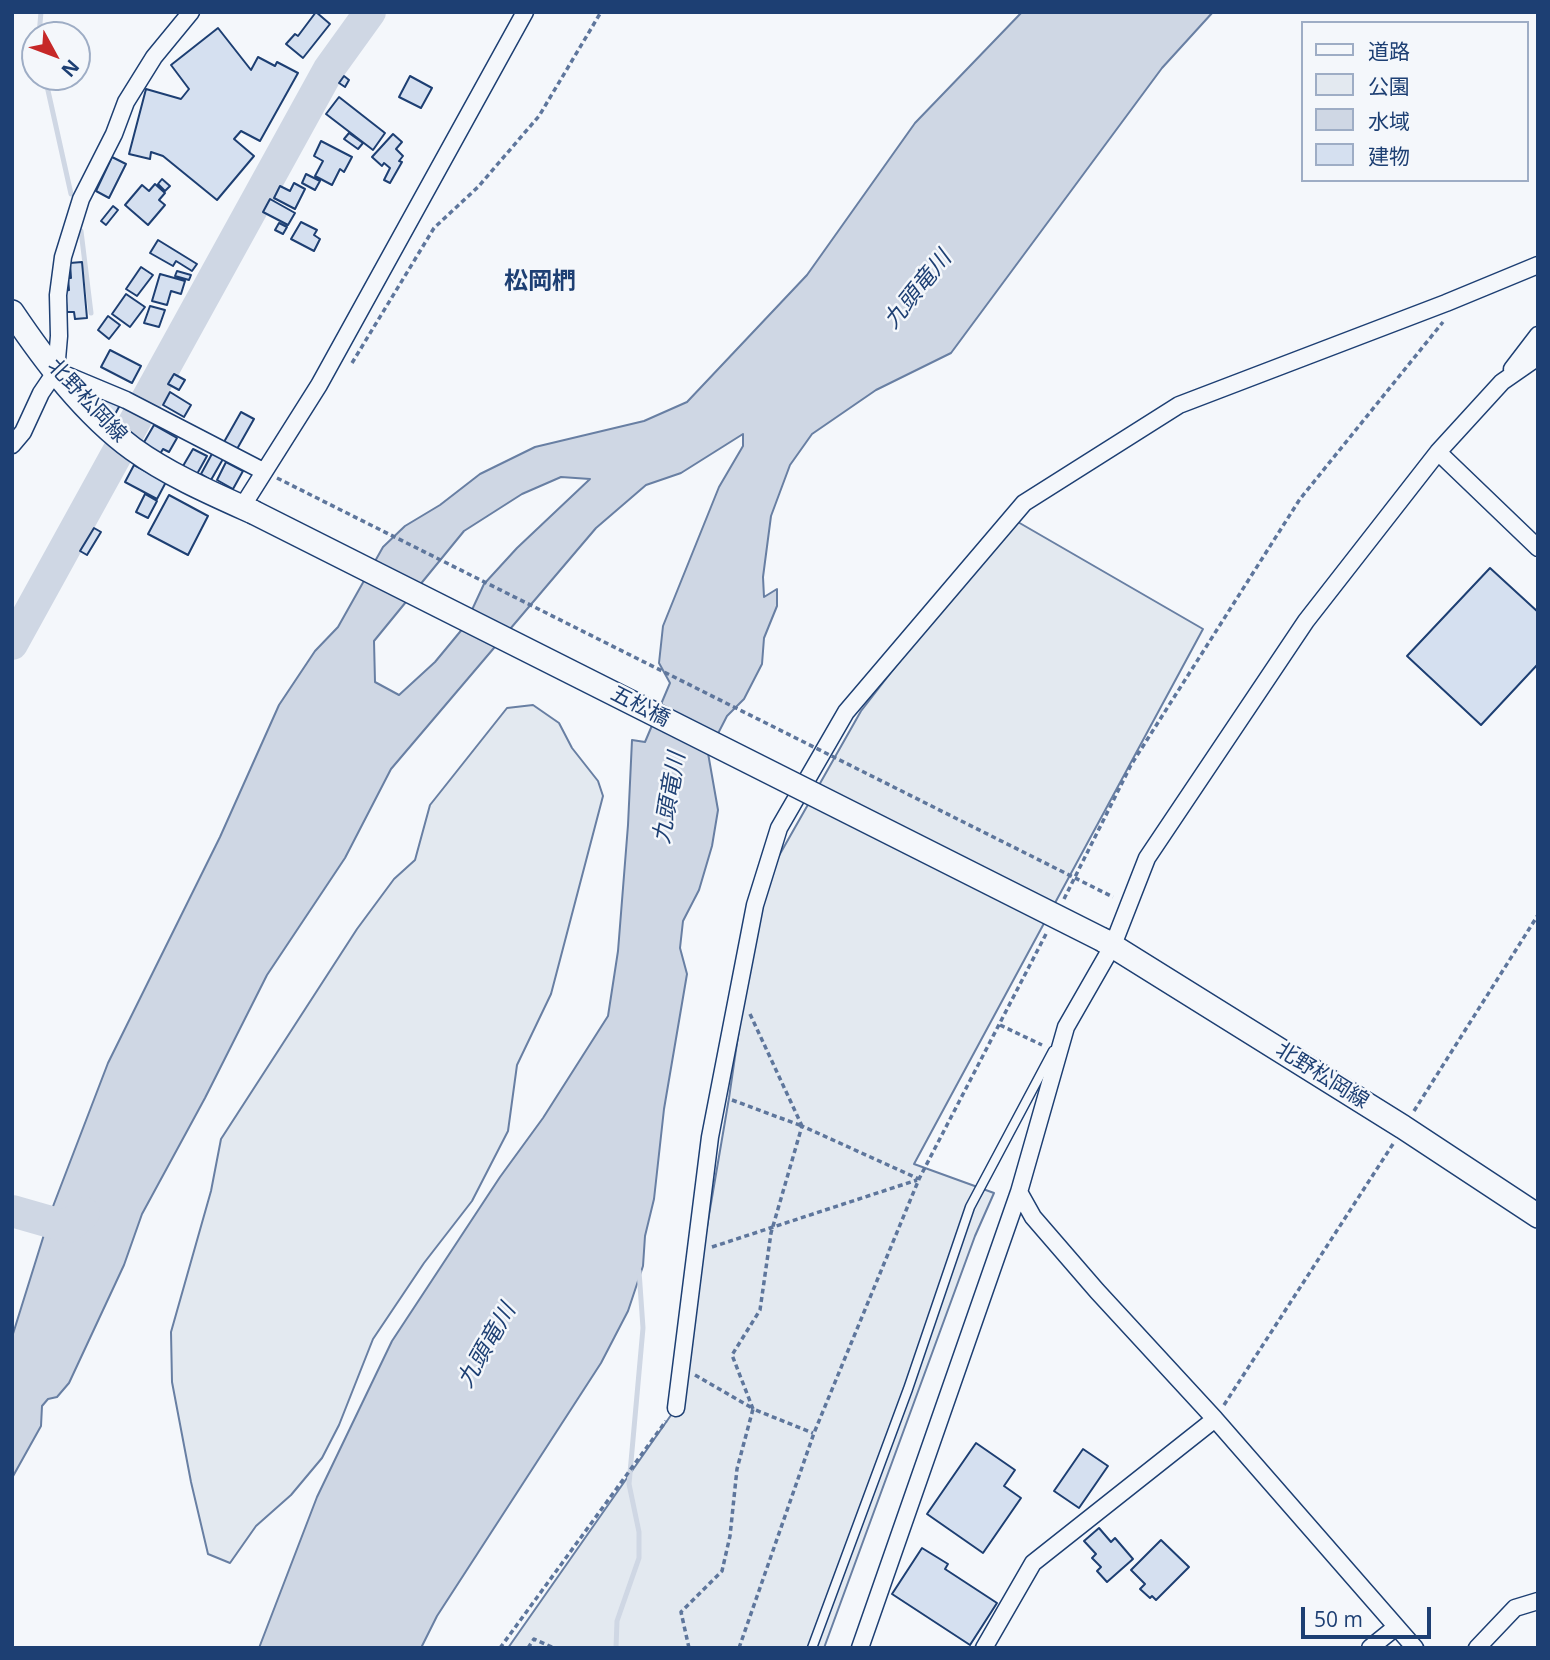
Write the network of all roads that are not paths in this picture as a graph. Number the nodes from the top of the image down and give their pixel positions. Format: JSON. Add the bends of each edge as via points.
{"nodes":[{"id":1,"x":191,"y":12,"type":"edge"},
{"id":2,"x":526,"y":12,"type":"edge"},
{"id":3,"x":1538,"y":265,"type":"edge"},
{"id":4,"x":12,"y":312,"type":"edge"},
{"id":5,"x":1538,"y":335,"type":"edge"},
{"id":6,"x":1538,"y":357,"type":"edge"},
{"id":7,"x":56,"y":371,"type":"junction"},
{"id":8,"x":1502,"y":383,"type":"junction"},
{"id":9,"x":12,"y":445,"type":"edge"},
{"id":10,"x":1438,"y":452,"type":"junction"},
{"id":11,"x":270,"y":475,"type":"junction"},
{"id":12,"x":247,"y":510,"type":"junction"},
{"id":13,"x":1538,"y":548,"type":"edge"},
{"id":14,"x":1108,"y":943,"type":"junction"},
{"id":15,"x":1066,"y":1027,"type":"junction"},
{"id":16,"x":1019,"y":1192,"type":"junction"},
{"id":17,"x":1538,"y":1216,"type":"edge"},
{"id":18,"x":676,"y":1408,"type":"road end"},
{"id":19,"x":1215,"y":1419,"type":"junction"},
{"id":20,"x":1538,"y":1601,"type":"edge"},
{"id":21,"x":1396,"y":1627,"type":"junction"},
{"id":22,"x":812,"y":1648,"type":"edge"},
{"id":23,"x":860,"y":1648,"type":"edge"},
{"id":24,"x":984,"y":1648,"type":"edge"},
{"id":25,"x":1370,"y":1648,"type":"edge"},
{"id":26,"x":1415,"y":1648,"type":"edge"},
{"id":27,"x":1477,"y":1648,"type":"edge"}],
"edges":[{"from":1,"to":7,"type":"street","via":[[154,57],[126,102],[81,199],[63,257]]},
{"from":2,"to":11,"type":"street"},
{"from":3,"to":18,"type":"street","via":[[1179,405],[1024,503],[846,712],[779,828],[755,905],[710,1137]]},
{"from":4,"to":7,"type":"main road","name":"北野松岡線"},
{"from":5,"to":8,"type":"street"},
{"from":6,"to":8,"type":"street"},
{"from":7,"to":9,"type":"street"},
{"from":7,"to":11,"type":"street","via":[[126,400]]},
{"from":7,"to":12,"type":"main road","name":"北野松岡線","via":[[133,449]]},
{"from":8,"to":10,"type":"street"},
{"from":10,"to":13,"type":"street"},
{"from":10,"to":14,"type":"street","via":[[1306,621],[1147,858]]},
{"from":11,"to":12,"type":"street"},
{"from":12,"to":14,"type":"main road","name":"五松橋","bridge":true},
{"from":14,"to":15,"type":"street"},
{"from":14,"to":17,"type":"main road","name":"北野松岡線"},
{"from":15,"to":16,"type":"street"},
{"from":15,"to":22,"type":"lane","via":[[970,1207]]},
{"from":16,"to":19,"type":"street","via":[[1041,1226],[1097,1291]]},
{"from":16,"to":23,"type":"street"},
{"from":19,"to":21,"type":"street"},
{"from":19,"to":24,"type":"street","via":[[1033,1563]]},
{"from":20,"to":27,"type":"street","via":[[1515,1608]]},
{"from":21,"to":25,"type":"street"},
{"from":21,"to":26,"type":"street"}]}
